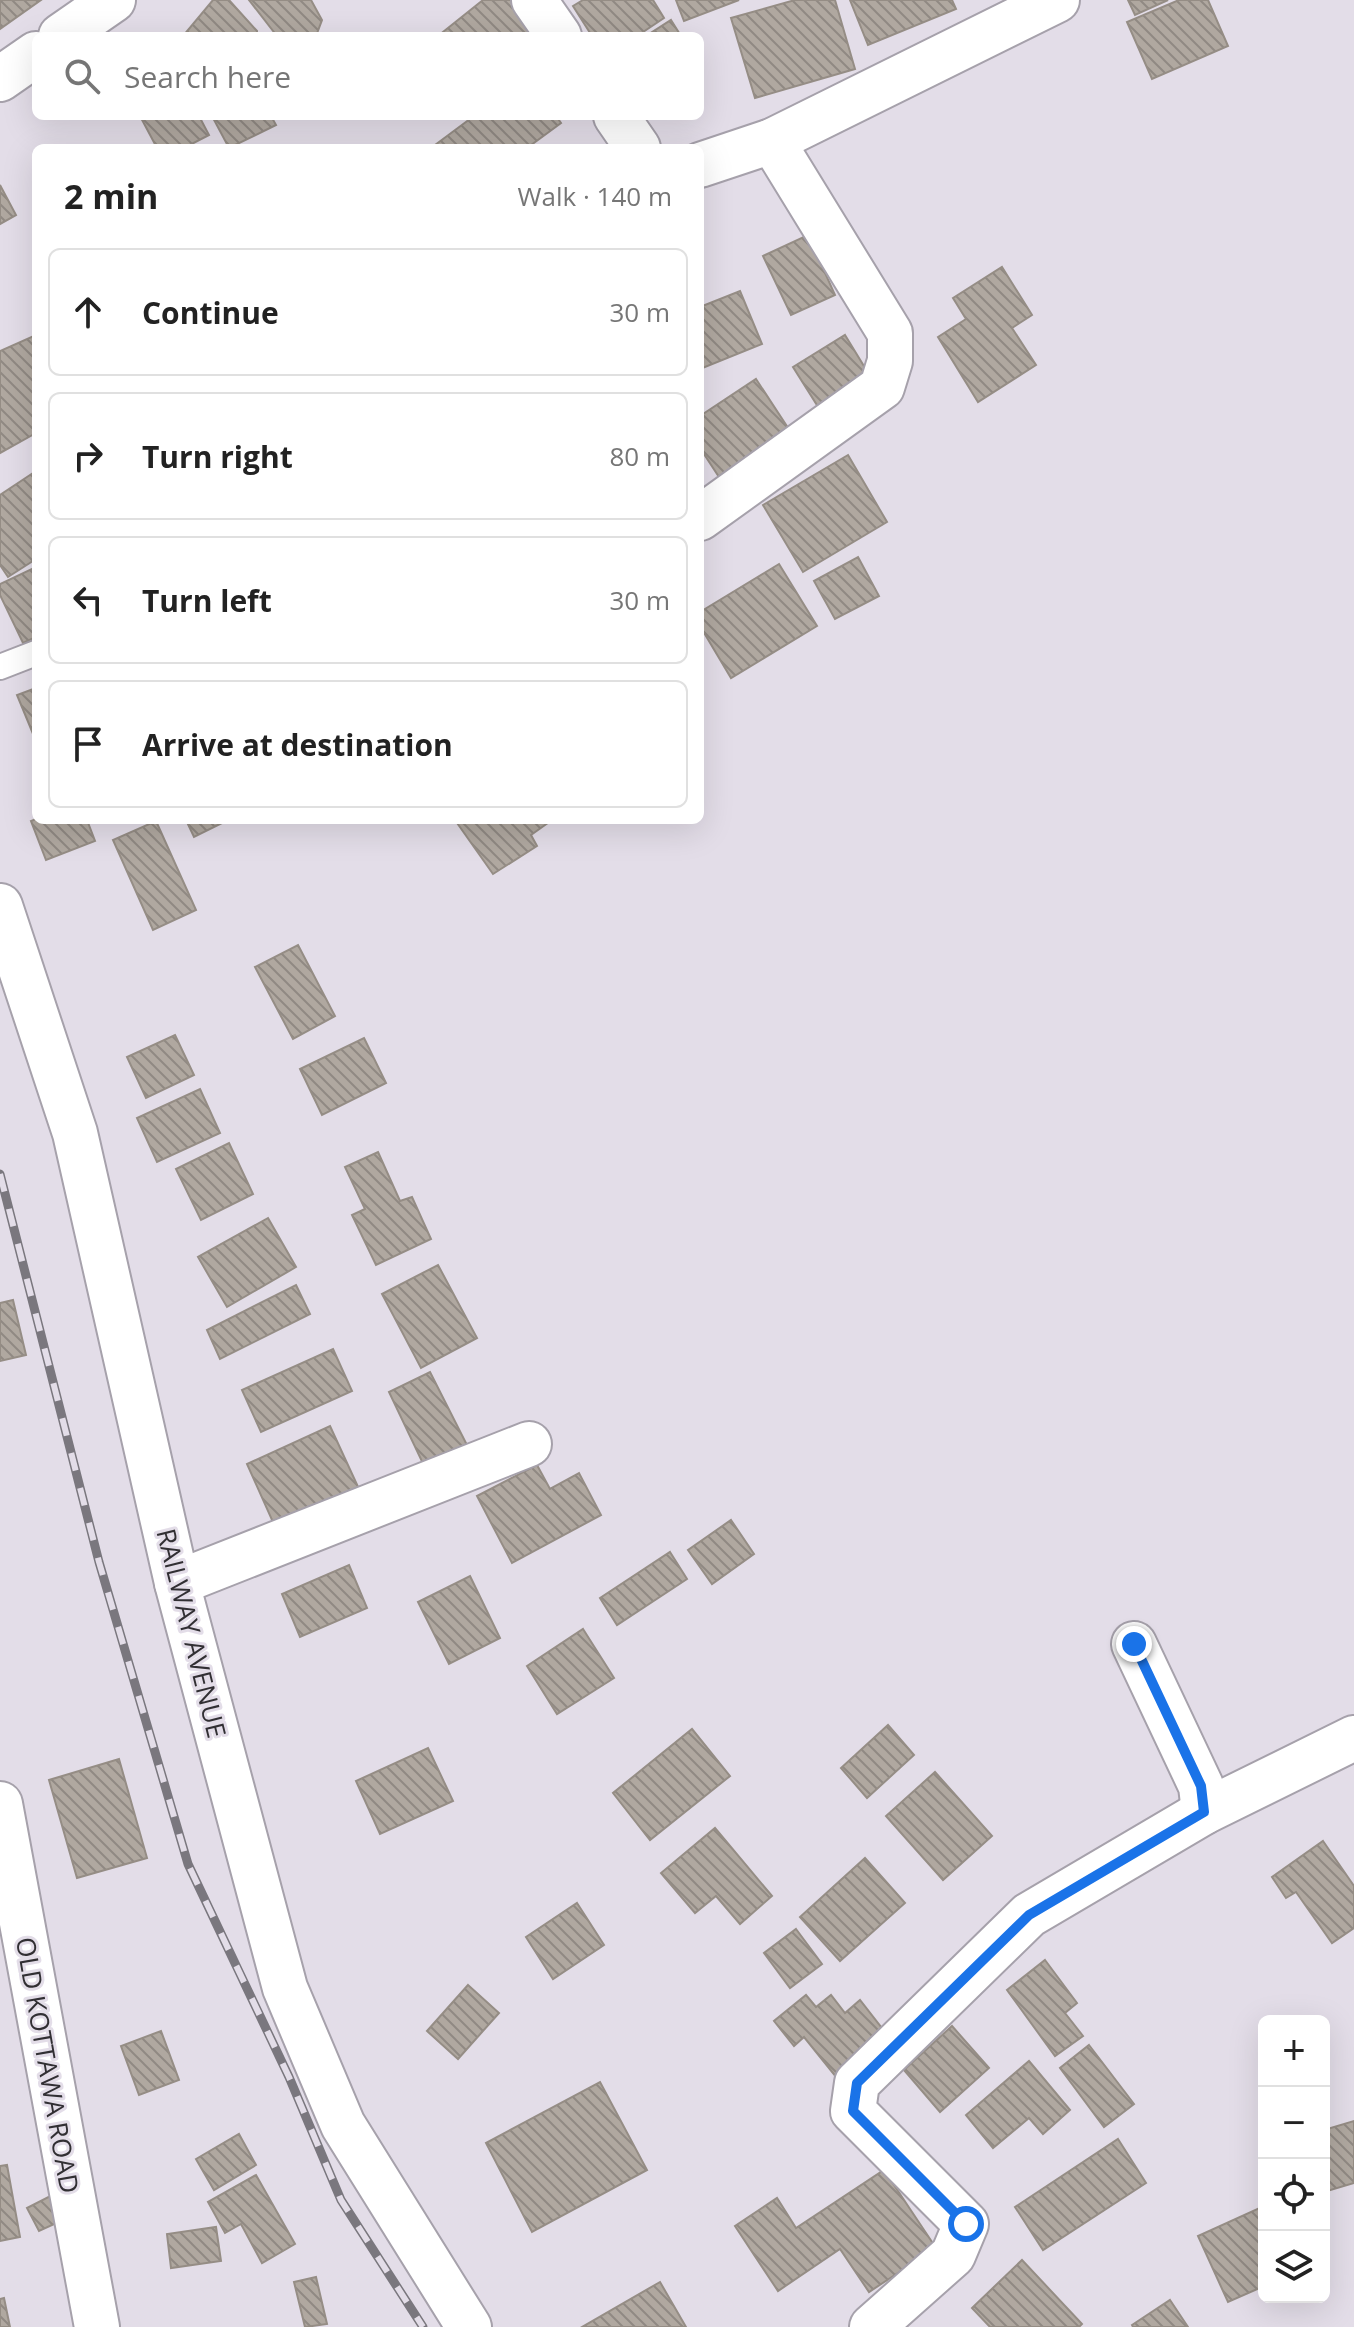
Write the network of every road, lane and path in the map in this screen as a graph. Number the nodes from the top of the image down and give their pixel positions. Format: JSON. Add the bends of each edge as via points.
{"nodes":[{"id":1,"x":113,"y":0,"type":"edge"},
{"id":2,"x":534,"y":0,"type":"edge"},
{"id":3,"x":1057,"y":0,"type":"edge"},
{"id":4,"x":67,"y":32,"type":"edge"},
{"id":5,"x":556,"y":32,"type":"edge"},
{"id":6,"x":32,"y":57,"type":"edge"},
{"id":7,"x":0,"y":79,"type":"edge"},
{"id":8,"x":619,"y":120,"type":"edge"},
{"id":9,"x":772,"y":141,"type":"junction"},
{"id":10,"x":635,"y":144,"type":"edge"},
{"id":11,"x":704,"y":164,"type":"edge"},
{"id":12,"x":704,"y":515,"type":"edge"},
{"id":13,"x":32,"y":655,"type":"edge"},
{"id":14,"x":0,"y":667,"type":"edge"},
{"id":15,"x":0,"y":906,"type":"edge"},
{"id":16,"x":529,"y":1444,"type":"dead end"},
{"id":17,"x":177,"y":1583,"type":"junction"},
{"id":18,"x":1134,"y":1644,"type":"dead end"},
{"id":19,"x":1354,"y":1738,"type":"edge"},
{"id":20,"x":0,"y":1804,"type":"edge"},
{"id":21,"x":1204,"y":1812,"type":"junction"},
{"id":22,"x":97,"y":2327,"type":"edge"},
{"id":23,"x":469,"y":2327,"type":"edge"},
{"id":24,"x":872,"y":2327,"type":"edge"}],
"edges":[{"from":1,"to":4,"type":"street"},
{"from":2,"to":5,"type":"street"},
{"from":3,"to":9,"type":"street"},
{"from":6,"to":7,"type":"street"},
{"from":8,"to":10,"type":"street"},
{"from":9,"to":11,"type":"street"},
{"from":9,"to":12,"type":"street","via":[[890,333],[890,361],[882,387]]},
{"from":13,"to":14,"type":"lane"},
{"from":15,"to":17,"type":"street","name":"RAILWAY AVENUE","via":[[75,1133]]},
{"from":16,"to":17,"type":"street"},
{"from":17,"to":23,"type":"street","name":"RAILWAY AVENUE","via":[[285,1988],[343,2125]]},
{"from":18,"to":21,"type":"street","via":[[1201,1786]]},
{"from":19,"to":21,"type":"street"},
{"from":20,"to":22,"type":"street","name":"OLD KOTTAWA ROAD"},
{"from":21,"to":24,"type":"street","via":[[1029,1915],[857,2083],[853,2111],[966,2224],[953,2255]]}]}
